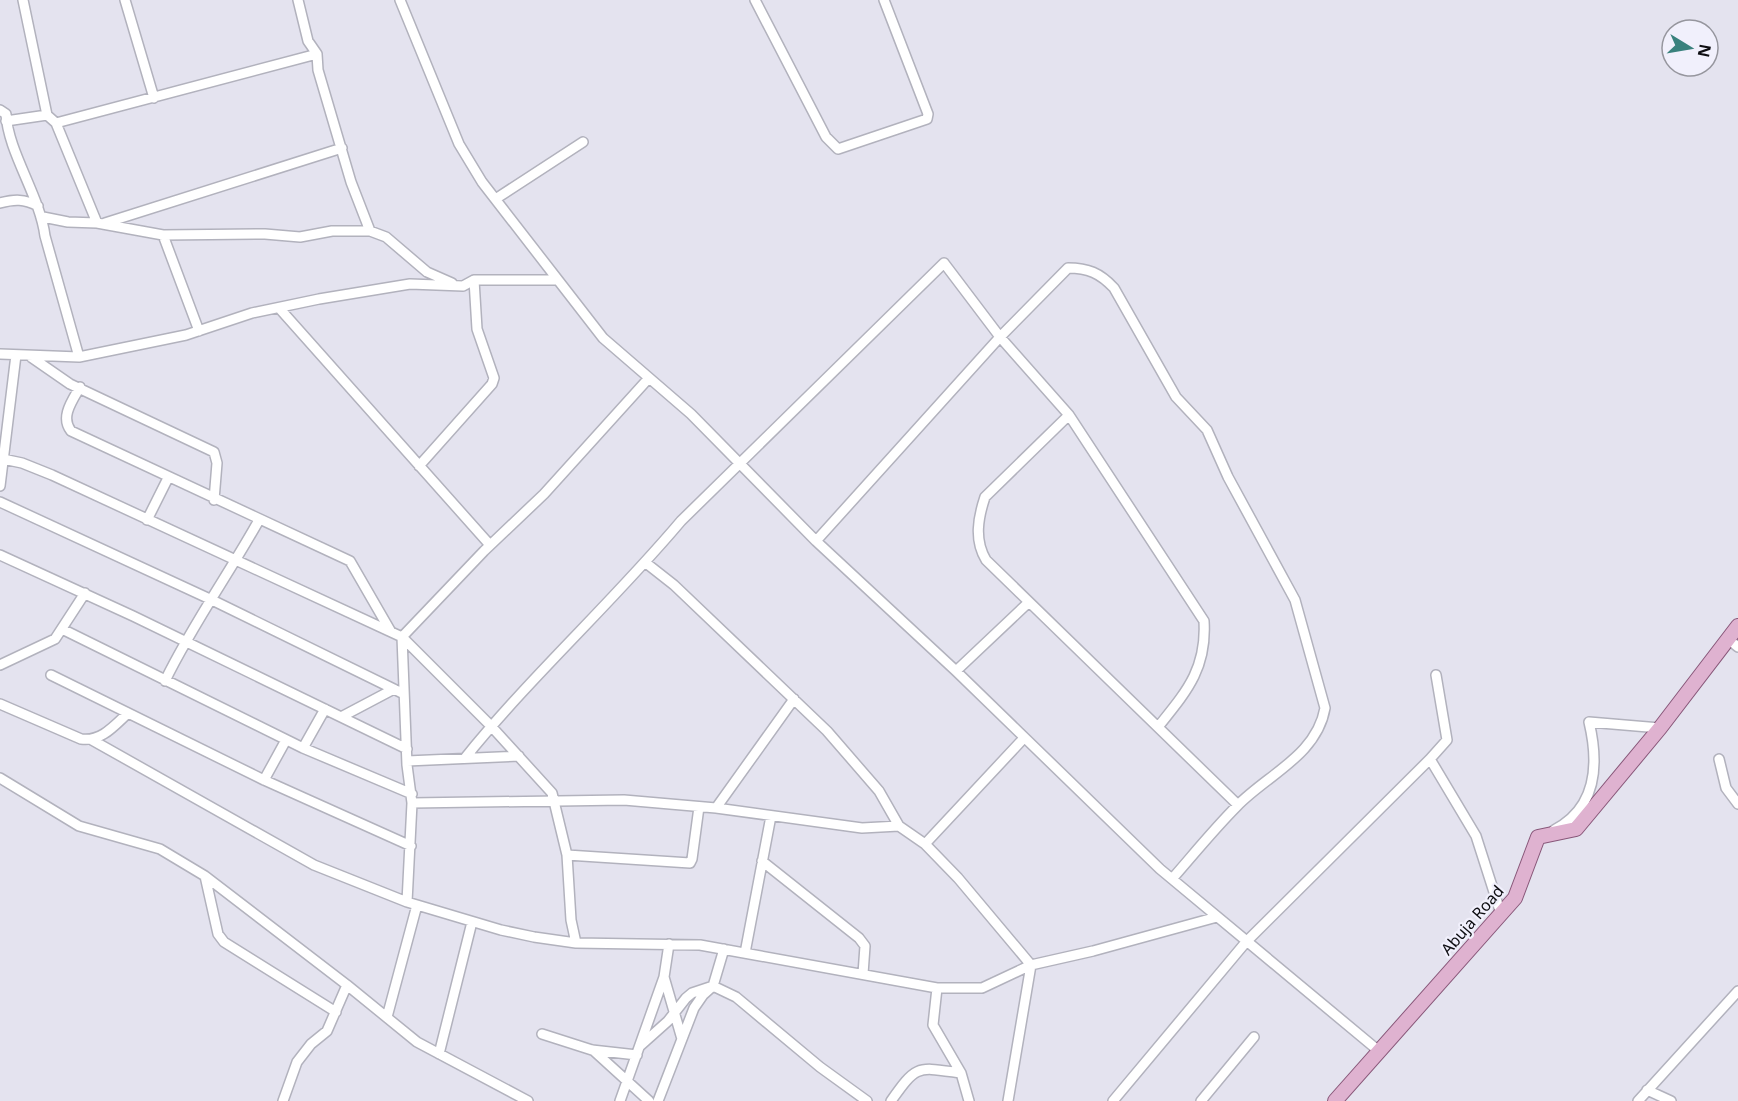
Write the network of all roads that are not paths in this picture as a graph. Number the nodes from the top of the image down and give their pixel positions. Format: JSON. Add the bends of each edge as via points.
{"nodes":[{"id":1,"x":23,"y":0,"type":"edge"},
{"id":2,"x":125,"y":0,"type":"edge"},
{"id":3,"x":298,"y":0,"type":"edge"},
{"id":4,"x":400,"y":0,"type":"edge"},
{"id":5,"x":754,"y":0,"type":"edge"},
{"id":6,"x":884,"y":0,"type":"edge"},
{"id":7,"x":317,"y":54,"type":"junction"},
{"id":8,"x":154,"y":98,"type":"junction"},
{"id":9,"x":0,"y":110,"type":"edge"},
{"id":10,"x":47,"y":115,"type":"junction"},
{"id":11,"x":6,"y":121,"type":"junction"},
{"id":12,"x":56,"y":123,"type":"junction"},
{"id":13,"x":583,"y":142,"type":"dead end"},
{"id":14,"x":342,"y":148,"type":"junction"},
{"id":15,"x":497,"y":198,"type":"junction"},
{"id":16,"x":0,"y":203,"type":"edge"},
{"id":17,"x":38,"y":206,"type":"junction"},
{"id":18,"x":43,"y":217,"type":"junction"},
{"id":19,"x":100,"y":224,"type":"junction"},
{"id":20,"x":370,"y":231,"type":"junction"},
{"id":21,"x":163,"y":235,"type":"junction"},
{"id":22,"x":474,"y":280,"type":"junction"},
{"id":23,"x":558,"y":280,"type":"junction"},
{"id":24,"x":463,"y":286,"type":"junction"},
{"id":25,"x":280,"y":309,"type":"junction"},
{"id":26,"x":199,"y":331,"type":"junction"},
{"id":27,"x":1000,"y":337,"type":"junction"},
{"id":28,"x":0,"y":354,"type":"edge"},
{"id":29,"x":16,"y":355,"type":"junction"},
{"id":30,"x":31,"y":357,"type":"junction"},
{"id":31,"x":79,"y":357,"type":"junction"},
{"id":32,"x":648,"y":379,"type":"junction"},
{"id":33,"x":80,"y":387,"type":"junction"},
{"id":34,"x":1069,"y":415,"type":"junction"},
{"id":35,"x":740,"y":462,"type":"junction"},
{"id":36,"x":2,"y":463,"type":"edge"},
{"id":37,"x":419,"y":466,"type":"junction"},
{"id":38,"x":168,"y":478,"type":"junction"},
{"id":39,"x":0,"y":486,"type":"edge"},
{"id":40,"x":214,"y":500,"type":"junction"},
{"id":41,"x":0,"y":502,"type":"edge"},
{"id":42,"x":147,"y":520,"type":"junction"},
{"id":43,"x":259,"y":520,"type":"junction"},
{"id":44,"x":816,"y":541,"type":"junction"},
{"id":45,"x":490,"y":545,"type":"junction"},
{"id":46,"x":0,"y":555,"type":"edge"},
{"id":47,"x":236,"y":561,"type":"junction"},
{"id":48,"x":646,"y":563,"type":"junction"},
{"id":49,"x":85,"y":593,"type":"junction"},
{"id":50,"x":212,"y":600,"type":"junction"},
{"id":51,"x":1029,"y":602,"type":"junction"},
{"id":52,"x":1738,"y":626,"type":"edge"},
{"id":53,"x":62,"y":629,"type":"junction"},
{"id":54,"x":391,"y":632,"type":"junction"},
{"id":55,"x":402,"y":637,"type":"junction"},
{"id":56,"x":185,"y":640,"type":"junction"},
{"id":57,"x":1733,"y":643,"type":"edge"},
{"id":58,"x":0,"y":665,"type":"edge"},
{"id":59,"x":956,"y":671,"type":"junction"},
{"id":60,"x":51,"y":675,"type":"dead end"},
{"id":61,"x":1436,"y":675,"type":"dead end"},
{"id":62,"x":165,"y":681,"type":"junction"},
{"id":63,"x":394,"y":689,"type":"junction"},
{"id":64,"x":404,"y":694,"type":"junction"},
{"id":65,"x":794,"y":699,"type":"junction"},
{"id":66,"x":0,"y":704,"type":"edge"},
{"id":67,"x":325,"y":709,"type":"junction"},
{"id":68,"x":128,"y":713,"type":"junction"},
{"id":69,"x":341,"y":717,"type":"junction"},
{"id":70,"x":491,"y":726,"type":"junction"},
{"id":71,"x":1158,"y":727,"type":"junction"},
{"id":72,"x":1660,"y":728,"type":"junction"},
{"id":73,"x":1024,"y":738,"type":"junction"},
{"id":74,"x":92,"y":740,"type":"junction"},
{"id":75,"x":286,"y":740,"type":"junction"},
{"id":76,"x":303,"y":748,"type":"junction"},
{"id":77,"x":407,"y":749,"type":"junction"},
{"id":78,"x":519,"y":756,"type":"junction"},
{"id":79,"x":465,"y":758,"type":"junction"},
{"id":80,"x":1430,"y":759,"type":"junction"},
{"id":81,"x":1719,"y":759,"type":"dead end"},
{"id":82,"x":407,"y":761,"type":"junction"},
{"id":83,"x":0,"y":778,"type":"edge"},
{"id":84,"x":264,"y":780,"type":"junction"},
{"id":85,"x":412,"y":799,"type":"junction"},
{"id":86,"x":555,"y":800,"type":"junction"},
{"id":87,"x":1738,"y":804,"type":"edge"},
{"id":88,"x":1238,"y":805,"type":"junction"},
{"id":89,"x":699,"y":807,"type":"junction"},
{"id":90,"x":716,"y":808,"type":"junction"},
{"id":91,"x":771,"y":816,"type":"junction"},
{"id":92,"x":899,"y":825,"type":"junction"},
{"id":93,"x":1538,"y":837,"type":"junction"},
{"id":94,"x":925,"y":844,"type":"junction"},
{"id":95,"x":411,"y":846,"type":"junction"},
{"id":96,"x":567,"y":855,"type":"junction"},
{"id":97,"x":762,"y":861,"type":"junction"},
{"id":98,"x":205,"y":876,"type":"junction"},
{"id":99,"x":1172,"y":879,"type":"junction"},
{"id":100,"x":407,"y":902,"type":"junction"},
{"id":101,"x":417,"y":905,"type":"junction"},
{"id":102,"x":1501,"y":914,"type":"junction"},
{"id":103,"x":1217,"y":917,"type":"junction"},
{"id":104,"x":472,"y":922,"type":"junction"},
{"id":105,"x":1246,"y":942,"type":"junction"},
{"id":106,"x":576,"y":943,"type":"junction"},
{"id":107,"x":669,"y":944,"type":"junction"},
{"id":108,"x":724,"y":950,"type":"junction"},
{"id":109,"x":745,"y":953,"type":"junction"},
{"id":110,"x":1031,"y":965,"type":"junction"},
{"id":111,"x":863,"y":974,"type":"junction"},
{"id":112,"x":664,"y":977,"type":"junction"},
{"id":113,"x":347,"y":985,"type":"junction"},
{"id":114,"x":713,"y":986,"type":"junction"},
{"id":115,"x":937,"y":988,"type":"junction"},
{"id":116,"x":1738,"y":990,"type":"edge"},
{"id":117,"x":336,"y":1012,"type":"junction"},
{"id":118,"x":675,"y":1012,"type":"junction"},
{"id":119,"x":387,"y":1017,"type":"junction"},
{"id":120,"x":542,"y":1034,"type":"dead end"},
{"id":121,"x":1254,"y":1037,"type":"dead end"},
{"id":122,"x":682,"y":1040,"type":"junction"},
{"id":123,"x":592,"y":1050,"type":"junction"},
{"id":124,"x":638,"y":1051,"type":"junction"},
{"id":125,"x":1380,"y":1052,"type":"junction"},
{"id":126,"x":439,"y":1054,"type":"junction"},
{"id":127,"x":961,"y":1073,"type":"junction"},
{"id":128,"x":628,"y":1080,"type":"junction"},
{"id":129,"x":1647,"y":1090,"type":"junction"},
{"id":130,"x":1010,"y":1100,"type":"edge"},
{"id":131,"x":283,"y":1101,"type":"edge"},
{"id":132,"x":528,"y":1101,"type":"edge"},
{"id":133,"x":620,"y":1101,"type":"edge"},
{"id":134,"x":649,"y":1101,"type":"edge"},
{"id":135,"x":658,"y":1101,"type":"edge"},
{"id":136,"x":867,"y":1101,"type":"edge"},
{"id":137,"x":891,"y":1101,"type":"edge"},
{"id":138,"x":969,"y":1101,"type":"edge"},
{"id":139,"x":1113,"y":1101,"type":"edge"},
{"id":140,"x":1201,"y":1101,"type":"edge"},
{"id":141,"x":1335,"y":1101,"type":"edge"},
{"id":142,"x":1638,"y":1101,"type":"edge"},
{"id":143,"x":1671,"y":1101,"type":"edge"}],
"edges":[{"from":1,"to":10,"type":"street"},
{"from":2,"to":8,"type":"street"},
{"from":3,"to":7,"type":"street","via":[[308,41]]},
{"from":4,"to":15,"type":"street","via":[[459,144],[482,182]]},
{"from":5,"to":6,"type":"street","via":[[826,137],[838,149],[927,119]]},
{"from":7,"to":8,"type":"street"},
{"from":7,"to":14,"type":"street","via":[[318,70]]},
{"from":8,"to":12,"type":"street"},
{"from":9,"to":11,"type":"street","via":[[6,114]]},
{"from":10,"to":11,"type":"street"},
{"from":10,"to":12,"type":"street"},
{"from":11,"to":17,"type":"street"},
{"from":12,"to":19,"type":"street"},
{"from":13,"to":15,"type":"street"},
{"from":14,"to":19,"type":"street"},
{"from":14,"to":20,"type":"street"},
{"from":15,"to":23,"type":"street"},
{"from":16,"to":17,"type":"street","via":[[16,199]]},
{"from":17,"to":18,"type":"street"},
{"from":18,"to":19,"type":"street"},
{"from":18,"to":31,"type":"street"},
{"from":19,"to":21,"type":"street"},
{"from":20,"to":21,"type":"street","via":[[332,231],[300,237]]},
{"from":20,"to":24,"type":"street","via":[[386,237],[427,272]]},
{"from":21,"to":26,"type":"street"},
{"from":22,"to":23,"type":"street"},
{"from":22,"to":24,"type":"street"},
{"from":22,"to":37,"type":"street","via":[[477,329],[494,378]]},
{"from":23,"to":32,"type":"street","via":[[603,338]]},
{"from":24,"to":25,"type":"street","via":[[410,284]]},
{"from":25,"to":26,"type":"street","via":[[252,313]]},
{"from":25,"to":37,"type":"street"},
{"from":26,"to":31,"type":"street"},
{"from":27,"to":34,"type":"street"},
{"from":27,"to":35,"type":"street","via":[[944,264]]},
{"from":27,"to":44,"type":"street"},
{"from":27,"to":88,"type":"street","via":[[1068,268],[1084,268],[1103,276],[1114,288],[1176,397],[1207,430],[1295,600],[1325,708],[1323,721],[1297,757]]},
{"from":28,"to":29,"type":"street"},
{"from":29,"to":30,"type":"street"},
{"from":29,"to":36,"type":"street"},
{"from":30,"to":31,"type":"street"},
{"from":30,"to":33,"type":"street","via":[[69,384]]},
{"from":32,"to":35,"type":"street"},
{"from":32,"to":45,"type":"street","via":[[544,494]]},
{"from":33,"to":38,"type":"street","via":[[67,411],[71,431]]},
{"from":33,"to":40,"type":"street","via":[[214,452]]},
{"from":34,"to":51,"type":"street","via":[[985,497],[979,515],[978,547]]},
{"from":34,"to":71,"type":"street","via":[[1204,621],[1202,661],[1189,688]]},
{"from":35,"to":44,"type":"street"},
{"from":35,"to":48,"type":"street"},
{"from":36,"to":39,"type":"street"},
{"from":36,"to":42,"type":"street","via":[[22,463]]},
{"from":37,"to":45,"type":"street"},
{"from":38,"to":40,"type":"street"},
{"from":38,"to":42,"type":"street"},
{"from":40,"to":43,"type":"street"},
{"from":41,"to":50,"type":"street"},
{"from":42,"to":47,"type":"street"},
{"from":43,"to":47,"type":"street"},
{"from":43,"to":54,"type":"street","via":[[350,561]]},
{"from":44,"to":59,"type":"street"},
{"from":45,"to":55,"type":"street"},
{"from":46,"to":49,"type":"street"},
{"from":47,"to":50,"type":"street"},
{"from":47,"to":54,"type":"street"},
{"from":48,"to":65,"type":"street"},
{"from":48,"to":70,"type":"street"},
{"from":49,"to":53,"type":"street"},
{"from":49,"to":56,"type":"street"},
{"from":50,"to":56,"type":"street"},
{"from":50,"to":63,"type":"street"},
{"from":51,"to":59,"type":"street"},
{"from":51,"to":71,"type":"street"},
{"from":52,"to":57,"type":"main road"},
{"from":53,"to":58,"type":"street","via":[[46,645]]},
{"from":53,"to":62,"type":"street"},
{"from":54,"to":55,"type":"street"},
{"from":55,"to":64,"type":"street"},
{"from":55,"to":70,"type":"street"},
{"from":56,"to":62,"type":"street"},
{"from":56,"to":67,"type":"street"},
{"from":57,"to":72,"type":"main road"},
{"from":59,"to":73,"type":"street"},
{"from":60,"to":68,"type":"street"},
{"from":61,"to":80,"type":"street","via":[[1447,740]]},
{"from":62,"to":75,"type":"street"},
{"from":63,"to":64,"type":"street"},
{"from":63,"to":69,"type":"street"},
{"from":64,"to":77,"type":"street"},
{"from":65,"to":90,"type":"street"},
{"from":65,"to":92,"type":"street","via":[[828,731],[879,790]]},
{"from":66,"to":74,"type":"street","via":[[81,739]]},
{"from":67,"to":69,"type":"street"},
{"from":67,"to":76,"type":"street"},
{"from":68,"to":74,"type":"street"},
{"from":68,"to":84,"type":"street"},
{"from":69,"to":77,"type":"street"},
{"from":70,"to":78,"type":"street"},
{"from":70,"to":79,"type":"street"},
{"from":71,"to":88,"type":"street"},
{"from":72,"to":93,"type":"main road","via":[[1576,829]]},
{"from":72,"to":93,"type":"street","via":[[1588,722],[1595,749],[1594,777],[1584,803],[1566,824]]},
{"from":73,"to":94,"type":"street"},
{"from":73,"to":99,"type":"street"},
{"from":74,"to":100,"type":"street","via":[[314,865]]},
{"from":75,"to":76,"type":"street"},
{"from":75,"to":84,"type":"street"},
{"from":76,"to":85,"type":"street"},
{"from":77,"to":82,"type":"street"},
{"from":78,"to":79,"type":"street"},
{"from":78,"to":86,"type":"street"},
{"from":79,"to":82,"type":"street"},
{"from":80,"to":102,"type":"street","via":[[1476,836]]},
{"from":80,"to":105,"type":"street"},
{"from":81,"to":87,"type":"street","via":[[1726,788]]},
{"from":82,"to":85,"type":"street"},
{"from":83,"to":98,"type":"street","via":[[78,826],[160,849]]},
{"from":84,"to":95,"type":"street"},
{"from":85,"to":86,"type":"street"},
{"from":85,"to":95,"type":"street"},
{"from":86,"to":89,"type":"street","via":[[624,800]]},
{"from":86,"to":96,"type":"street"},
{"from":88,"to":99,"type":"street"},
{"from":89,"to":90,"type":"street"},
{"from":89,"to":96,"type":"street","via":[[690,863]]},
{"from":90,"to":91,"type":"street"},
{"from":91,"to":92,"type":"street","via":[[862,828]]},
{"from":91,"to":97,"type":"street"},
{"from":92,"to":94,"type":"street"},
{"from":93,"to":102,"type":"main road","name":"Abuja Road","via":[[1515,898]]},
{"from":94,"to":110,"type":"street"},
{"from":95,"to":100,"type":"street"},
{"from":96,"to":106,"type":"street"},
{"from":97,"to":109,"type":"street"},
{"from":97,"to":111,"type":"street","via":[[859,938],[865,946]]},
{"from":98,"to":113,"type":"street"},
{"from":98,"to":117,"type":"street","via":[[218,934],[224,942]]},
{"from":99,"to":103,"type":"street"},
{"from":100,"to":101,"type":"street"},
{"from":101,"to":104,"type":"street"},
{"from":101,"to":119,"type":"street"},
{"from":102,"to":125,"type":"main road","name":"Abuja Road"},
{"from":103,"to":105,"type":"street"},
{"from":103,"to":110,"type":"street"},
{"from":104,"to":106,"type":"street"},
{"from":104,"to":126,"type":"street"},
{"from":105,"to":125,"type":"street"},
{"from":105,"to":139,"type":"street"},
{"from":106,"to":107,"type":"street"},
{"from":107,"to":108,"type":"street"},
{"from":107,"to":112,"type":"street"},
{"from":108,"to":109,"type":"street"},
{"from":108,"to":114,"type":"street"},
{"from":109,"to":111,"type":"street"},
{"from":110,"to":115,"type":"street","via":[[982,988]]},
{"from":110,"to":130,"type":"street"},
{"from":111,"to":115,"type":"street"},
{"from":112,"to":118,"type":"street"},
{"from":112,"to":124,"type":"street"},
{"from":113,"to":117,"type":"street"},
{"from":113,"to":119,"type":"street"},
{"from":114,"to":118,"type":"street","via":[[692,993]]},
{"from":114,"to":122,"type":"street","via":[[694,1008]]},
{"from":114,"to":136,"type":"street","via":[[736,997]]},
{"from":115,"to":127,"type":"street","via":[[933,1025]]},
{"from":116,"to":129,"type":"street"},
{"from":117,"to":131,"type":"street","via":[[327,1031],[297,1062]]},
{"from":118,"to":122,"type":"street"},
{"from":118,"to":124,"type":"street"},
{"from":119,"to":126,"type":"street"},
{"from":120,"to":123,"type":"street"},
{"from":121,"to":140,"type":"street"},
{"from":122,"to":135,"type":"street"},
{"from":123,"to":124,"type":"street"},
{"from":123,"to":128,"type":"street"},
{"from":124,"to":128,"type":"street"},
{"from":125,"to":141,"type":"main road","name":"Abuja Road"},
{"from":126,"to":132,"type":"street"},
{"from":127,"to":137,"type":"street","via":[[917,1070],[910,1073]]},
{"from":127,"to":138,"type":"street"},
{"from":128,"to":133,"type":"street"},
{"from":128,"to":134,"type":"street"},
{"from":129,"to":142,"type":"street"},
{"from":129,"to":143,"type":"street"}]}
